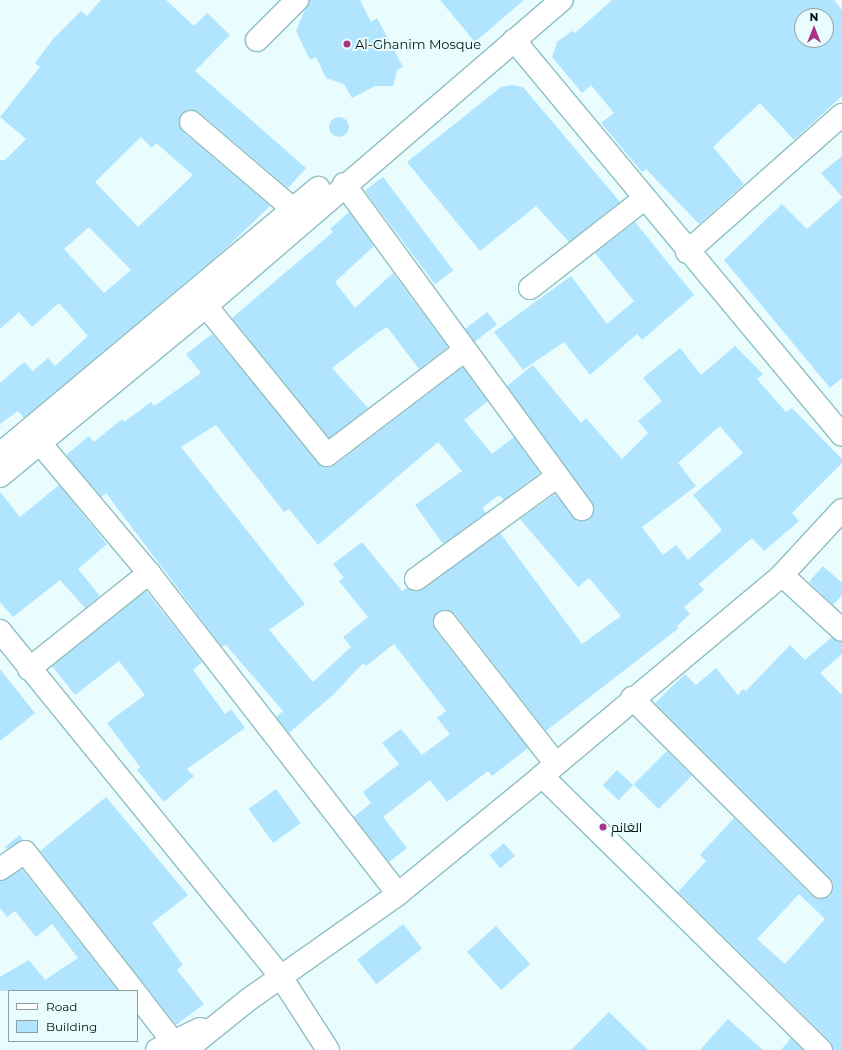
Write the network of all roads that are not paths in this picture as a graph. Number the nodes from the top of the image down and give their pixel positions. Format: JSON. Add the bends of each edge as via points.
{"nodes":[{"id":1,"x":297,"y":0,"type":"edge"},
{"id":2,"x":543,"y":0,"type":"edge"},
{"id":3,"x":562,"y":0,"type":"edge"},
{"id":4,"x":257,"y":40,"type":"dead end"},
{"id":5,"x":514,"y":40,"type":"junction"},
{"id":6,"x":842,"y":115,"type":"edge"},
{"id":7,"x":190,"y":122,"type":"dead end"},
{"id":8,"x":344,"y":184,"type":"junction"},
{"id":9,"x":644,"y":199,"type":"junction"},
{"id":10,"x":293,"y":209,"type":"junction"},
{"id":11,"x":687,"y":252,"type":"junction"},
{"id":12,"x":530,"y":288,"type":"dead end"},
{"id":13,"x":206,"y":306,"type":"junction"},
{"id":14,"x":465,"y":350,"type":"junction"},
{"id":15,"x":842,"y":435,"type":"edge"},
{"id":16,"x":39,"y":442,"type":"junction"},
{"id":17,"x":0,"y":454,"type":"edge"},
{"id":18,"x":0,"y":476,"type":"edge"},
{"id":19,"x":558,"y":476,"type":"junction"},
{"id":20,"x":582,"y":509,"type":"dead end"},
{"id":21,"x":838,"y":520,"type":"edge"},
{"id":22,"x":150,"y":573,"type":"junction"},
{"id":23,"x":782,"y":575,"type":"junction"},
{"id":24,"x":416,"y":579,"type":"dead end"},
{"id":25,"x":445,"y":622,"type":"dead end"},
{"id":26,"x":0,"y":630,"type":"edge"},
{"id":27,"x":842,"y":630,"type":"edge"},
{"id":28,"x":29,"y":669,"type":"junction"},
{"id":29,"x":632,"y":698,"type":"junction"},
{"id":30,"x":549,"y":770,"type":"junction"},
{"id":31,"x":0,"y":869,"type":"edge"},
{"id":32,"x":821,"y":887,"type":"dead end"},
{"id":33,"x":398,"y":894,"type":"junction"},
{"id":34,"x":281,"y":977,"type":"junction"},
{"id":35,"x":133,"y":990,"type":"edge"},
{"id":36,"x":138,"y":996,"type":"edge"},
{"id":37,"x":172,"y":1047,"type":"edge"},
{"id":38,"x":328,"y":1050,"type":"edge"},
{"id":39,"x":822,"y":1050,"type":"edge"}],
"edges":[{"from":1,"to":4,"type":"street"},
{"from":2,"to":10,"type":"street"},
{"from":3,"to":5,"type":"street"},
{"from":5,"to":8,"type":"street"},
{"from":5,"to":9,"type":"street"},
{"from":6,"to":11,"type":"street"},
{"from":7,"to":10,"type":"street"},
{"from":8,"to":13,"type":"street"},
{"from":8,"to":14,"type":"street"},
{"from":9,"to":11,"type":"street"},
{"from":9,"to":12,"type":"street"},
{"from":10,"to":17,"type":"street"},
{"from":11,"to":15,"type":"street"},
{"from":13,"to":14,"type":"street","via":[[327,455]]},
{"from":13,"to":16,"type":"street"},
{"from":14,"to":19,"type":"street"},
{"from":16,"to":18,"type":"street"},
{"from":16,"to":22,"type":"street"},
{"from":19,"to":20,"type":"street"},
{"from":19,"to":24,"type":"street"},
{"from":21,"to":23,"type":"street"},
{"from":22,"to":28,"type":"street"},
{"from":22,"to":33,"type":"street"},
{"from":23,"to":27,"type":"street"},
{"from":23,"to":29,"type":"street"},
{"from":25,"to":30,"type":"street"},
{"from":26,"to":28,"type":"street"},
{"from":28,"to":34,"type":"street"},
{"from":29,"to":30,"type":"street"},
{"from":29,"to":32,"type":"street"},
{"from":30,"to":33,"type":"street"},
{"from":30,"to":39,"type":"street"},
{"from":31,"to":35,"type":"street","via":[[25,852]]},
{"from":33,"to":34,"type":"street"},
{"from":34,"to":37,"type":"street","via":[[228,1016]]},
{"from":34,"to":38,"type":"street"},
{"from":36,"to":37,"type":"street"}]}
